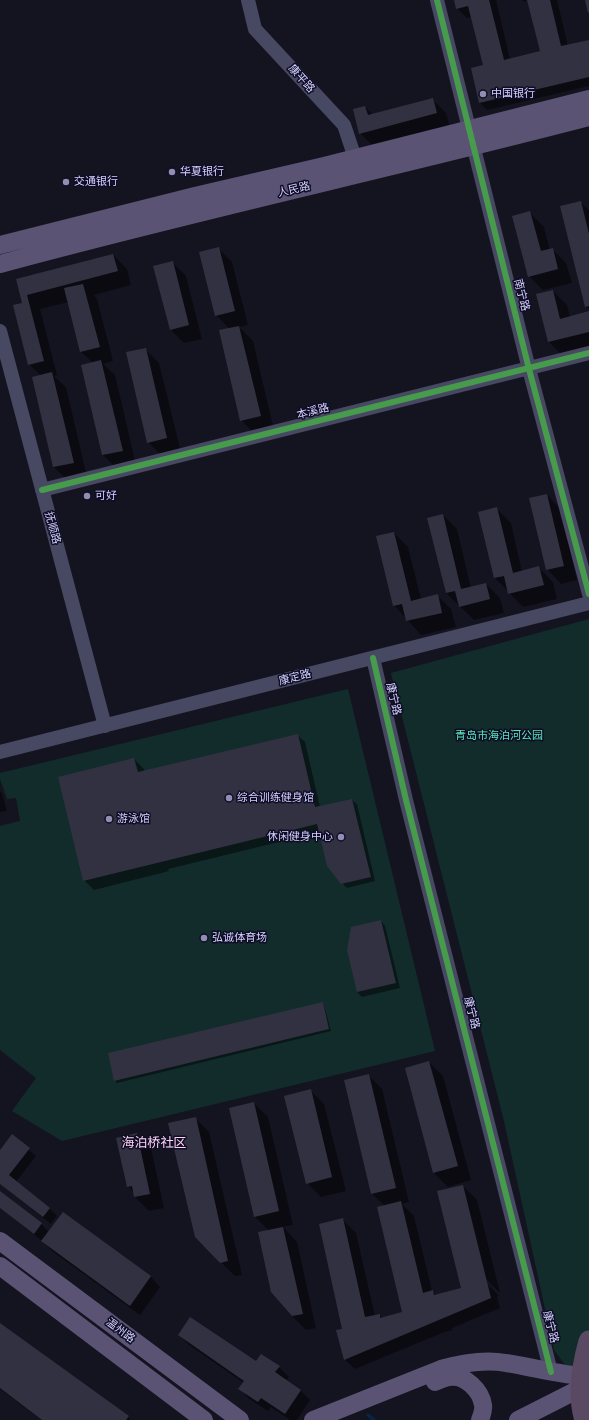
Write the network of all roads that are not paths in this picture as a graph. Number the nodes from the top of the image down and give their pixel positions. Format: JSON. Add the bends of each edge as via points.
{"nodes":[{"id":1,"x":248,"y":0,"type":"edge"},
{"id":2,"x":437,"y":0,"type":"edge"},
{"id":3,"x":589,"y":99,"type":"edge"},
{"id":4,"x":589,"y":117,"type":"edge"},
{"id":5,"x":469,"y":129,"type":"junction"},
{"id":6,"x":474,"y":147,"type":"junction"},
{"id":7,"x":355,"y":158,"type":"junction"},
{"id":8,"x":0,"y":245,"type":"edge"},
{"id":9,"x":0,"y":264,"type":"edge"},
{"id":10,"x":0,"y":331,"type":"edge"},
{"id":11,"x":589,"y":353,"type":"edge"},
{"id":12,"x":528,"y":368,"type":"junction"},
{"id":13,"x":42,"y":490,"type":"junction"},
{"id":14,"x":589,"y":594,"type":"edge"},
{"id":15,"x":589,"y":603,"type":"edge"},
{"id":16,"x":373,"y":658,"type":"junction"},
{"id":17,"x":105,"y":726,"type":"junction"},
{"id":18,"x":0,"y":752,"type":"edge"},
{"id":19,"x":0,"y":1241,"type":"edge"},
{"id":20,"x":0,"y":1266,"type":"edge"},
{"id":21,"x":589,"y":1341,"type":"edge"},
{"id":22,"x":551,"y":1372,"type":"junction"},
{"id":23,"x":589,"y":1376,"type":"edge"},
{"id":24,"x":589,"y":1384,"type":"edge"},
{"id":25,"x":191,"y":1415,"type":"edge"},
{"id":26,"x":204,"y":1420,"type":"edge"},
{"id":27,"x":240,"y":1420,"type":"edge"},
{"id":28,"x":313,"y":1420,"type":"edge"},
{"id":29,"x":346,"y":1420,"type":"edge"},
{"id":30,"x":480,"y":1420,"type":"edge"},
{"id":31,"x":518,"y":1420,"type":"edge"},
{"id":32,"x":585,"y":1420,"type":"edge"}],
"edges":[{"from":1,"to":7,"type":"street","name":"康平路","via":[[255,28],[344,125]]},
{"from":2,"to":5,"type":"street","name":"南宁路"},
{"from":3,"to":5,"type":"main road","name":"人民路"},
{"from":4,"to":6,"type":"main road","name":"人民路"},
{"from":5,"to":6,"type":"street","name":"南宁路"},
{"from":5,"to":7,"type":"main road","name":"人民路"},
{"from":6,"to":9,"type":"main road","name":"人民路"},
{"from":6,"to":12,"type":"street","name":"南宁路"},
{"from":7,"to":8,"type":"main road","name":"人民路"},
{"from":10,"to":13,"type":"street","name":"抚顺路"},
{"from":11,"to":12,"type":"street","name":"本溪路"},
{"from":12,"to":13,"type":"street","name":"本溪路"},
{"from":12,"to":14,"type":"street","name":"南宁路"},
{"from":13,"to":17,"type":"street","name":"抚顺路"},
{"from":15,"to":16,"type":"street","name":"康定路"},
{"from":16,"to":17,"type":"street","name":"康定路"},
{"from":16,"to":22,"type":"street","name":"康宁路","via":[[406,800]]},
{"from":17,"to":18,"type":"street","name":"康定路"},
{"from":19,"to":27,"type":"main road","name":"温州路"},
{"from":20,"to":25,"type":"main road","name":"温州路"},
{"from":21,"to":32,"type":"highway","bridge":true,"via":[[582,1375],[581,1396]]},
{"from":22,"to":23,"type":"main road"},
{"from":22,"to":28,"type":"main road","via":[[504,1362],[460,1364],[441,1369]]},
{"from":24,"to":31,"type":"main road"},
{"from":25,"to":26,"type":"main road","name":"温州路"},
{"from":29,"to":30,"type":"main road","via":[[451,1376],[464,1379],[478,1393],[483,1404]]}]}
